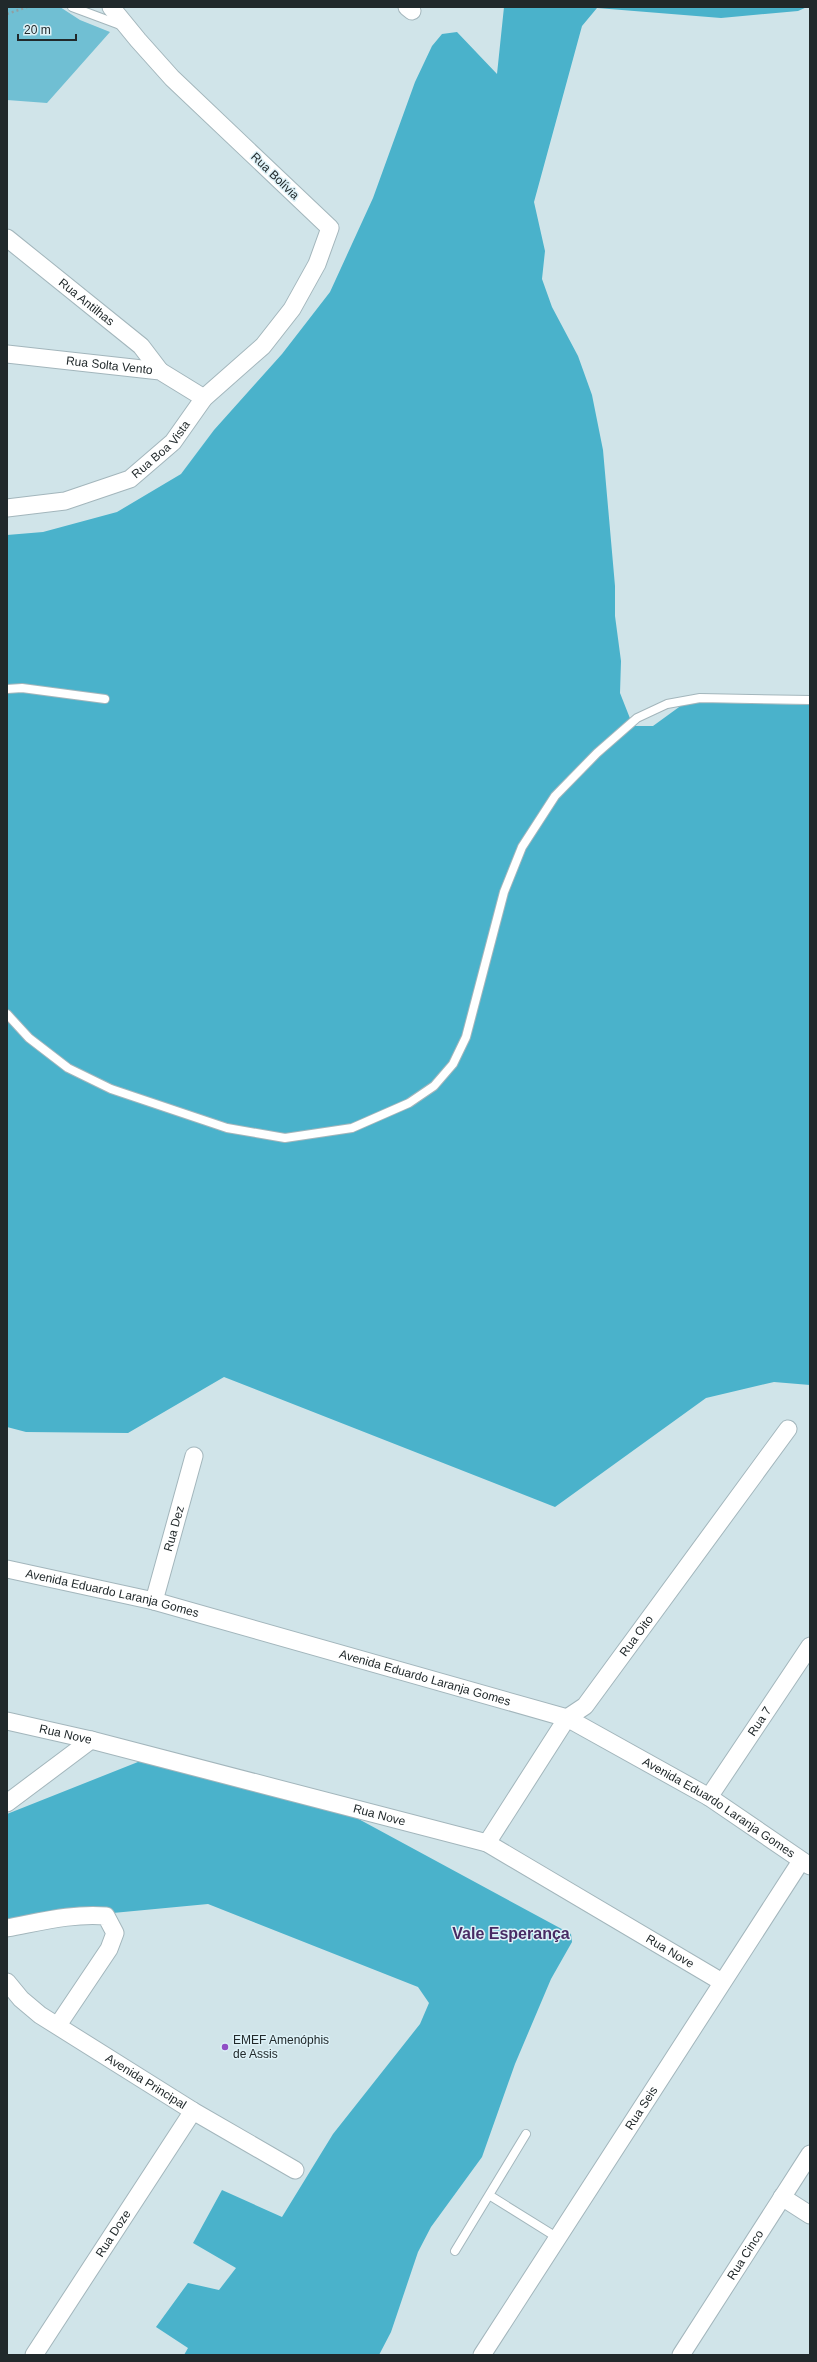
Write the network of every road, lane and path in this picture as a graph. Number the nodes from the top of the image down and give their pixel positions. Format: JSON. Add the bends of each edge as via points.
{"nodes":[{"id":1,"x":27,"y":7,"type":"edge"},
{"id":2,"x":72,"y":7,"type":"edge"},
{"id":3,"x":111,"y":7,"type":"edge"},
{"id":4,"x":7,"y":14,"type":"edge"},
{"id":5,"x":126,"y":27,"type":"junction"},
{"id":6,"x":7,"y":238,"type":"edge"},
{"id":7,"x":7,"y":354,"type":"edge"},
{"id":8,"x":245,"y":363,"type":"joint"},
{"id":9,"x":160,"y":371,"type":"junction"},
{"id":10,"x":204,"y":398,"type":"junction"},
{"id":11,"x":7,"y":508,"type":"edge"},
{"id":12,"x":7,"y":689,"type":"edge"},
{"id":13,"x":105,"y":699,"type":"dead end"},
{"id":14,"x":810,"y":700,"type":"edge"},
{"id":15,"x":7,"y":1014,"type":"edge"},
{"id":16,"x":788,"y":1429,"type":"dead end"},
{"id":17,"x":194,"y":1456,"type":"dead end"},
{"id":18,"x":7,"y":1569,"type":"edge"},
{"id":19,"x":154,"y":1601,"type":"junction"},
{"id":20,"x":810,"y":1646,"type":"edge"},
{"id":21,"x":567,"y":1718,"type":"junction"},
{"id":22,"x":7,"y":1721,"type":"edge"},
{"id":23,"x":91,"y":1740,"type":"junction"},
{"id":24,"x":709,"y":1797,"type":"junction"},
{"id":25,"x":7,"y":1803,"type":"edge"},
{"id":26,"x":487,"y":1843,"type":"junction"},
{"id":27,"x":805,"y":1864,"type":"edge"},
{"id":28,"x":7,"y":1928,"type":"edge"},
{"id":29,"x":7,"y":1982,"type":"edge"},
{"id":30,"x":722,"y":1982,"type":"junction"},
{"id":31,"x":58,"y":2025,"type":"junction"},
{"id":32,"x":193,"y":2111,"type":"junction"},
{"id":33,"x":526,"y":2134,"type":"dead end"},
{"id":34,"x":810,"y":2154,"type":"edge"},
{"id":35,"x":295,"y":2170,"type":"dead end"},
{"id":36,"x":489,"y":2195,"type":"junction"},
{"id":37,"x":782,"y":2197,"type":"junction"},
{"id":38,"x":810,"y":2215,"type":"edge"},
{"id":39,"x":558,"y":2238,"type":"junction"},
{"id":40,"x":455,"y":2252,"type":"dead end"},
{"id":41,"x":34,"y":2355,"type":"edge"},
{"id":42,"x":482,"y":2355,"type":"edge"},
{"id":43,"x":681,"y":2355,"type":"edge"}],
"edges":[{"from":1,"to":4,"type":"path"},
{"from":2,"to":5,"type":"lane"},
{"from":3,"to":5,"type":"street","name":"Rua Bolívia"},
{"from":5,"to":8,"type":"street","name":"Rua Bolívia","via":[[172,78],[330,228],[317,264],[292,309],[263,346]]},
{"from":6,"to":9,"type":"street","name":"Rua Antilhas","via":[[141,346]]},
{"from":7,"to":9,"type":"street","name":"Rua Solta Vento"},
{"from":8,"to":10,"type":"street","name":"Rua Boa Vista"},
{"from":9,"to":10,"type":"street","name":"Rua Solta Vento"},
{"from":10,"to":11,"type":"street","name":"Rua Boa Vista","via":[[173,442],[130,480],[65,501]]},
{"from":12,"to":13,"type":"lane","via":[[22,688]]},
{"from":14,"to":15,"type":"lane","via":[[700,698],[667,704],[637,718],[597,753],[555,796],[522,847],[504,892],[466,1038],[453,1064],[434,1086],[410,1103],[352,1128],[285,1138],[219,1126],[111,1089],[68,1068],[29,1038]]},
{"from":16,"to":21,"type":"street","name":"Rua Oito","via":[[585,1706]]},
{"from":17,"to":19,"type":"street","name":"Rua Dez"},
{"from":18,"to":19,"type":"street","name":"Avenida Eduardo Laranja Gomes"},
{"from":19,"to":21,"type":"street","name":"Avenida Eduardo Laranja Gomes"},
{"from":20,"to":24,"type":"street","name":"Rua 7"},
{"from":21,"to":24,"type":"street","name":"Avenida Eduardo Laranja Gomes"},
{"from":21,"to":26,"type":"street","name":"Rua Oito"},
{"from":22,"to":23,"type":"street","name":"Rua Nove"},
{"from":23,"to":25,"type":"street"},
{"from":23,"to":26,"type":"street","name":"Rua Nove"},
{"from":24,"to":27,"type":"street","name":"Avenida Eduardo Laranja Gomes"},
{"from":26,"to":30,"type":"street","name":"Rua Nove"},
{"from":27,"to":30,"type":"street","name":"Rua Seis"},
{"from":28,"to":31,"type":"street","via":[[94,1915],[106,1916],[112,1923],[115,1933],[108,1949]]},
{"from":29,"to":31,"type":"street","name":"Avenida Principal","via":[[21,1999],[40,2015]]},
{"from":30,"to":39,"type":"street","name":"Rua Seis"},
{"from":31,"to":32,"type":"street","name":"Avenida Principal"},
{"from":32,"to":35,"type":"street","name":"Avenida Principal"},
{"from":32,"to":41,"type":"street","name":"Rua Doze"},
{"from":33,"to":36,"type":"lane"},
{"from":34,"to":37,"type":"street","name":"Rua Cinco"},
{"from":36,"to":39,"type":"lane"},
{"from":36,"to":40,"type":"lane"},
{"from":37,"to":38,"type":"street"},
{"from":37,"to":43,"type":"street","name":"Rua Cinco"},
{"from":39,"to":42,"type":"street","name":"Rua Seis"}]}
